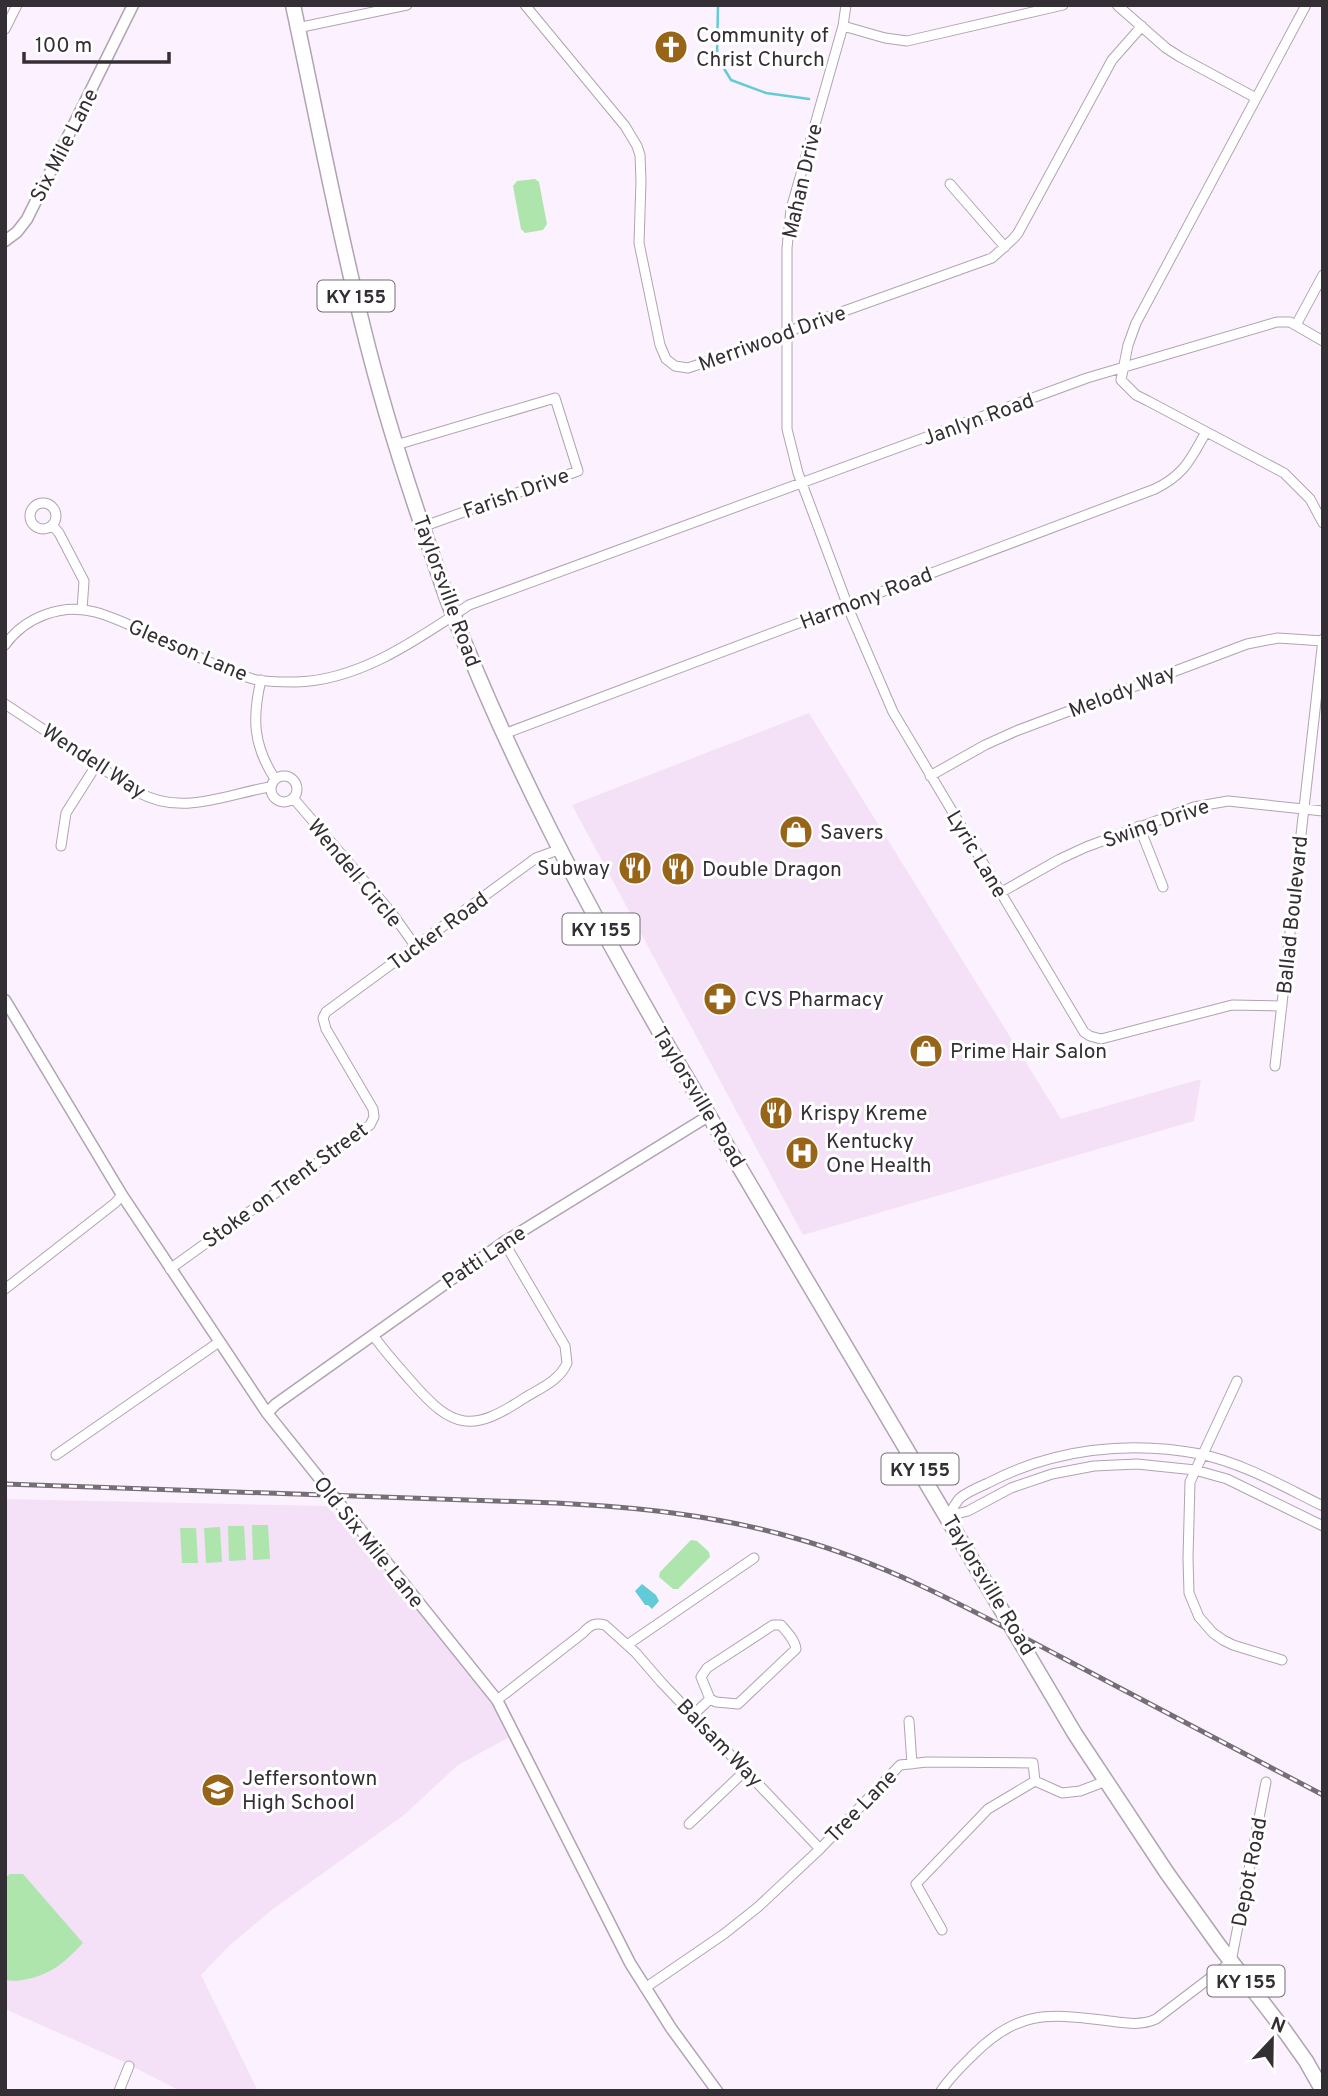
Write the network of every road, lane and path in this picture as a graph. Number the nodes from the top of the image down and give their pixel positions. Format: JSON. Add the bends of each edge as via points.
{"nodes":[{"id":1,"x":17,"y":5,"type":"edge"},
{"id":2,"x":133,"y":5,"type":"edge"},
{"id":3,"x":293,"y":5,"type":"edge"},
{"id":4,"x":407,"y":5,"type":"edge"},
{"id":5,"x":525,"y":5,"type":"edge"},
{"id":6,"x":846,"y":5,"type":"edge"},
{"id":7,"x":1063,"y":5,"type":"edge"},
{"id":8,"x":1117,"y":5,"type":"edge"},
{"id":9,"x":1306,"y":5,"type":"edge"},
{"id":10,"x":9,"y":13,"type":"edge"},
{"id":11,"x":843,"y":26,"type":"junction"},
{"id":12,"x":1142,"y":26,"type":"junction"},
{"id":13,"x":298,"y":28,"type":"junction"},
{"id":14,"x":5,"y":29,"type":"edge"},
{"id":15,"x":1256,"y":98,"type":"junction"},
{"id":16,"x":950,"y":184,"type":"dead end"},
{"id":17,"x":5,"y":241,"type":"edge"},
{"id":18,"x":1005,"y":247,"type":"junction"},
{"id":19,"x":1323,"y":275,"type":"edge"},
{"id":20,"x":1296,"y":325,"type":"junction"},
{"id":21,"x":787,"y":333,"type":"junction"},
{"id":22,"x":1323,"y":341,"type":"edge"},
{"id":23,"x":1123,"y":367,"type":"junction"},
{"id":24,"x":1206,"y":432,"type":"junction"},
{"id":25,"x":396,"y":445,"type":"junction"},
{"id":26,"x":802,"y":483,"type":"junction"},
{"id":27,"x":1323,"y":523,"type":"edge"},
{"id":28,"x":52,"y":526,"type":"dead end"},
{"id":29,"x":422,"y":527,"type":"junction"},
{"id":30,"x":848,"y":605,"type":"junction"},
{"id":31,"x":82,"y":610,"type":"junction"},
{"id":32,"x":453,"y":616,"type":"junction"},
{"id":33,"x":1323,"y":640,"type":"edge"},
{"id":34,"x":5,"y":645,"type":"edge"},
{"id":35,"x":261,"y":680,"type":"junction"},
{"id":36,"x":5,"y":704,"type":"edge"},
{"id":37,"x":504,"y":734,"type":"junction"},
{"id":38,"x":97,"y":764,"type":"junction"},
{"id":39,"x":930,"y":776,"type":"junction"},
{"id":40,"x":273,"y":783,"type":"junction"},
{"id":41,"x":294,"y":799,"type":"junction"},
{"id":42,"x":1304,"y":809,"type":"junction"},
{"id":43,"x":1323,"y":811,"type":"edge"},
{"id":44,"x":1139,"y":826,"type":"junction"},
{"id":45,"x":61,"y":846,"type":"dead end"},
{"id":46,"x":558,"y":850,"type":"junction"},
{"id":47,"x":1163,"y":887,"type":"dead end"},
{"id":48,"x":1000,"y":894,"type":"junction"},
{"id":49,"x":416,"y":947,"type":"junction"},
{"id":50,"x":5,"y":1000,"type":"edge"},
{"id":51,"x":1282,"y":1006,"type":"junction"},
{"id":52,"x":323,"y":1018,"type":"joint"},
{"id":53,"x":1275,"y":1066,"type":"dead end"},
{"id":54,"x":710,"y":1115,"type":"junction"},
{"id":55,"x":122,"y":1195,"type":"junction"},
{"id":56,"x":504,"y":1242,"type":"junction"},
{"id":57,"x":170,"y":1269,"type":"junction"},
{"id":58,"x":5,"y":1289,"type":"edge"},
{"id":59,"x":373,"y":1335,"type":"junction"},
{"id":60,"x":219,"y":1342,"type":"junction"},
{"id":61,"x":1237,"y":1381,"type":"dead end"},
{"id":62,"x":267,"y":1413,"type":"junction"},
{"id":63,"x":56,"y":1455,"type":"dead end"},
{"id":64,"x":1202,"y":1455,"type":"junction"},
{"id":65,"x":1195,"y":1470,"type":"junction"},
{"id":66,"x":1323,"y":1506,"type":"edge"},
{"id":67,"x":948,"y":1516,"type":"junction"},
{"id":68,"x":1323,"y":1526,"type":"edge"},
{"id":69,"x":754,"y":1558,"type":"dead end"},
{"id":70,"x":627,"y":1645,"type":"junction"},
{"id":71,"x":1282,"y":1660,"type":"dead end"},
{"id":72,"x":710,"y":1699,"type":"junction"},
{"id":73,"x":496,"y":1700,"type":"junction"},
{"id":74,"x":693,"y":1715,"type":"junction"},
{"id":75,"x":909,"y":1721,"type":"dead end"},
{"id":76,"x":912,"y":1764,"type":"junction"},
{"id":77,"x":746,"y":1770,"type":"junction"},
{"id":78,"x":1035,"y":1780,"type":"junction"},
{"id":79,"x":1106,"y":1781,"type":"junction"},
{"id":80,"x":1266,"y":1782,"type":"dead end"},
{"id":81,"x":689,"y":1824,"type":"dead end"},
{"id":82,"x":820,"y":1849,"type":"junction"},
{"id":83,"x":942,"y":1930,"type":"dead end"},
{"id":84,"x":1231,"y":1962,"type":"junction"},
{"id":85,"x":645,"y":1988,"type":"junction"},
{"id":86,"x":129,"y":2066,"type":"dead end"},
{"id":87,"x":119,"y":2091,"type":"edge"},
{"id":88,"x":717,"y":2091,"type":"edge"},
{"id":89,"x":942,"y":2091,"type":"edge"},
{"id":90,"x":1323,"y":2091,"type":"edge"}],
"edges":[{"from":1,"to":10,"type":"street"},
{"from":2,"to":17,"type":"street","name":"Six Mile Lane","via":[[27,219]]},
{"from":3,"to":13,"type":"main road","name":"Taylorsville Road","number":"KY 155"},
{"from":4,"to":13,"type":"street"},
{"from":5,"to":21,"type":"street","name":"Merriwood Drive","via":[[637,146],[641,165],[639,243],[666,359],[688,368]]},
{"from":6,"to":11,"type":"street","name":"Mahan Drive"},
{"from":7,"to":11,"type":"street","via":[[907,41]]},
{"from":8,"to":12,"type":"street"},
{"from":9,"to":15,"type":"street"},
{"from":10,"to":14,"type":"street"},
{"from":11,"to":21,"type":"street","name":"Mahan Drive","via":[[791,209]]},
{"from":12,"to":15,"type":"street","via":[[1180,58]]},
{"from":12,"to":18,"type":"street","name":"Merriwood Drive","via":[[1112,60],[1018,233]]},
{"from":13,"to":25,"type":"main road","name":"Taylorsville Road","number":"KY 155","via":[[362,323]]},
{"from":15,"to":23,"type":"street","via":[[1136,323]]},
{"from":16,"to":18,"type":"street"},
{"from":18,"to":21,"type":"street","name":"Merriwood Drive","via":[[992,258]]},
{"from":19,"to":20,"type":"street"},
{"from":20,"to":22,"type":"street"},
{"from":20,"to":23,"type":"street","name":"Janlyn Road","via":[[1277,322]]},
{"from":21,"to":26,"type":"street","name":"Mahan Drive","via":[[787,429]]},
{"from":23,"to":24,"type":"street","via":[[1121,380],[1136,395]]},
{"from":23,"to":26,"type":"street","name":"Janlyn Road"},
{"from":24,"to":27,"type":"street","via":[[1284,473],[1310,499]]},
{"from":24,"to":30,"type":"street","name":"Harmony Road","via":[[1179,474],[1155,489]]},
{"from":25,"to":29,"type":"main road","name":"Taylorsville Road","number":"KY 155"},
{"from":25,"to":29,"type":"street","name":"Farish Drive","via":[[555,398],[559,410],[578,471]]},
{"from":26,"to":30,"type":"street","name":"Lyric Lane"},
{"from":26,"to":32,"type":"street","name":"Janlyn Road","via":[[469,605]]},
{"from":28,"to":31,"type":"street","via":[[84,581]]},
{"from":29,"to":32,"type":"main road","name":"Taylorsville Road","number":"KY 155"},
{"from":30,"to":37,"type":"street","name":"Harmony Road"},
{"from":30,"to":39,"type":"street","name":"Lyric Lane","via":[[893,712]]},
{"from":31,"to":34,"type":"street","name":"Gleeson Lane","via":[[38,617]]},
{"from":31,"to":35,"type":"street","name":"Gleeson Lane"},
{"from":32,"to":35,"type":"street","name":"Gleeson Lane","via":[[413,643],[339,676],[296,682]]},
{"from":32,"to":37,"type":"main road","name":"Taylorsville Road","number":"KY 155"},
{"from":33,"to":39,"type":"street","name":"Melody Way","via":[[1278,638],[1247,644],[1016,731]]},
{"from":33,"to":42,"type":"street","name":"Ballad Boulevard"},
{"from":35,"to":40,"type":"street","via":[[254,713],[256,735]]},
{"from":36,"to":38,"type":"street","name":"Wendell Way"},
{"from":37,"to":46,"type":"main road","name":"Taylorsville Road","number":"KY 155"},
{"from":38,"to":40,"type":"street","name":"Wendell Way","via":[[146,796],[173,804],[206,802]]},
{"from":38,"to":45,"type":"street","via":[[66,813]]},
{"from":39,"to":48,"type":"street","name":"Lyric Lane"},
{"from":40,"to":41,"type":"street","name":"Wendell Circle","via":[[272,795],[278,801]]},
{"from":40,"to":41,"type":"street","name":"Wendell Circle","via":[[283,775],[295,781]]},
{"from":41,"to":49,"type":"street","name":"Wendell Circle"},
{"from":42,"to":43,"type":"street","name":"Swing Drive"},
{"from":42,"to":44,"type":"street","name":"Swing Drive","via":[[1207,803]]},
{"from":42,"to":51,"type":"street","name":"Ballad Boulevard"},
{"from":44,"to":47,"type":"street"},
{"from":44,"to":48,"type":"street","name":"Swing Drive","via":[[1060,859]]},
{"from":46,"to":49,"type":"street","name":"Tucker Road","via":[[536,858]]},
{"from":46,"to":54,"type":"main road","name":"Taylorsville Road","number":"KY 155"},
{"from":48,"to":51,"type":"street","name":"Lyric Lane","via":[[1080,1027],[1090,1036],[1107,1038],[1232,1005]]},
{"from":49,"to":52,"type":"street","name":"Tucker Road"},
{"from":50,"to":55,"type":"street","name":"Old Six Mile Lane"},
{"from":51,"to":53,"type":"street","name":"Ballad Boulevard"},
{"from":52,"to":57,"type":"street","name":"Stoke on Trent Street","via":[[373,1109],[373,1121]]},
{"from":54,"to":56,"type":"street","name":"Patti Lane"},
{"from":54,"to":67,"type":"main road","name":"Taylorsville Road","number":"KY 155"},
{"from":55,"to":57,"type":"street","name":"Old Six Mile Lane"},
{"from":55,"to":58,"type":"street"},
{"from":56,"to":59,"type":"street","name":"Patti Lane"},
{"from":56,"to":59,"type":"street","via":[[565,1346],[567,1363],[559,1376],[503,1412],[479,1421],[461,1420],[435,1408]]},
{"from":57,"to":60,"type":"street","name":"Old Six Mile Lane"},
{"from":59,"to":62,"type":"street","name":"Patti Lane"},
{"from":60,"to":62,"type":"street","name":"Old Six Mile Lane"},
{"from":60,"to":63,"type":"street"},
{"from":61,"to":64,"type":"street"},
{"from":62,"to":73,"type":"street","name":"Old Six Mile Lane"},
{"from":64,"to":65,"type":"street"},
{"from":64,"to":66,"type":"street","via":[[1229,1462]]},
{"from":64,"to":67,"type":"street","via":[[1116,1447],[1080,1452],[1011,1471],[960,1498]]},
{"from":65,"to":67,"type":"street","via":[[1137,1464],[1072,1469],[1011,1488],[968,1511]]},
{"from":65,"to":68,"type":"street","via":[[1227,1479]]},
{"from":65,"to":71,"type":"street","via":[[1190,1482],[1188,1558],[1194,1610],[1223,1640]]},
{"from":67,"to":79,"type":"main road","name":"Taylorsville Road","number":"KY 155"},
{"from":69,"to":70,"type":"street"},
{"from":70,"to":73,"type":"street","name":"Balsam Way","via":[[605,1625],[593,1624]]},
{"from":70,"to":74,"type":"street","name":"Balsam Way"},
{"from":72,"to":72,"type":"street","via":[[738,1704],[796,1649],[781,1625],[773,1625],[707,1668],[701,1677]]},
{"from":72,"to":74,"type":"street"},
{"from":73,"to":85,"type":"street","name":"Old Six Mile Lane"},
{"from":74,"to":77,"type":"street","name":"Balsam Way"},
{"from":75,"to":76,"type":"street"},
{"from":76,"to":78,"type":"street","name":"Tree Lane","via":[[1032,1763]]},
{"from":76,"to":82,"type":"street","name":"Tree Lane","via":[[900,1765]]},
{"from":77,"to":81,"type":"street"},
{"from":77,"to":82,"type":"street","name":"Balsam Way"},
{"from":78,"to":79,"type":"street","name":"Tree Lane","via":[[1062,1793]]},
{"from":78,"to":83,"type":"street","via":[[988,1808],[916,1884]]},
{"from":79,"to":84,"type":"main road","name":"Taylorsville Road","number":"KY 155"},
{"from":80,"to":84,"type":"street","name":"Depot Road"},
{"from":82,"to":85,"type":"street","name":"Tree Lane","via":[[758,1907]]},
{"from":84,"to":89,"type":"street","via":[[1148,2023],[1054,2015],[1011,2025],[990,2038]]},
{"from":84,"to":90,"type":"main road","name":"Taylorsville Road","number":"KY 155","via":[[1284,2030]]},
{"from":85,"to":88,"type":"street","name":"Old Six Mile Lane"},
{"from":86,"to":87,"type":"street"}]}
